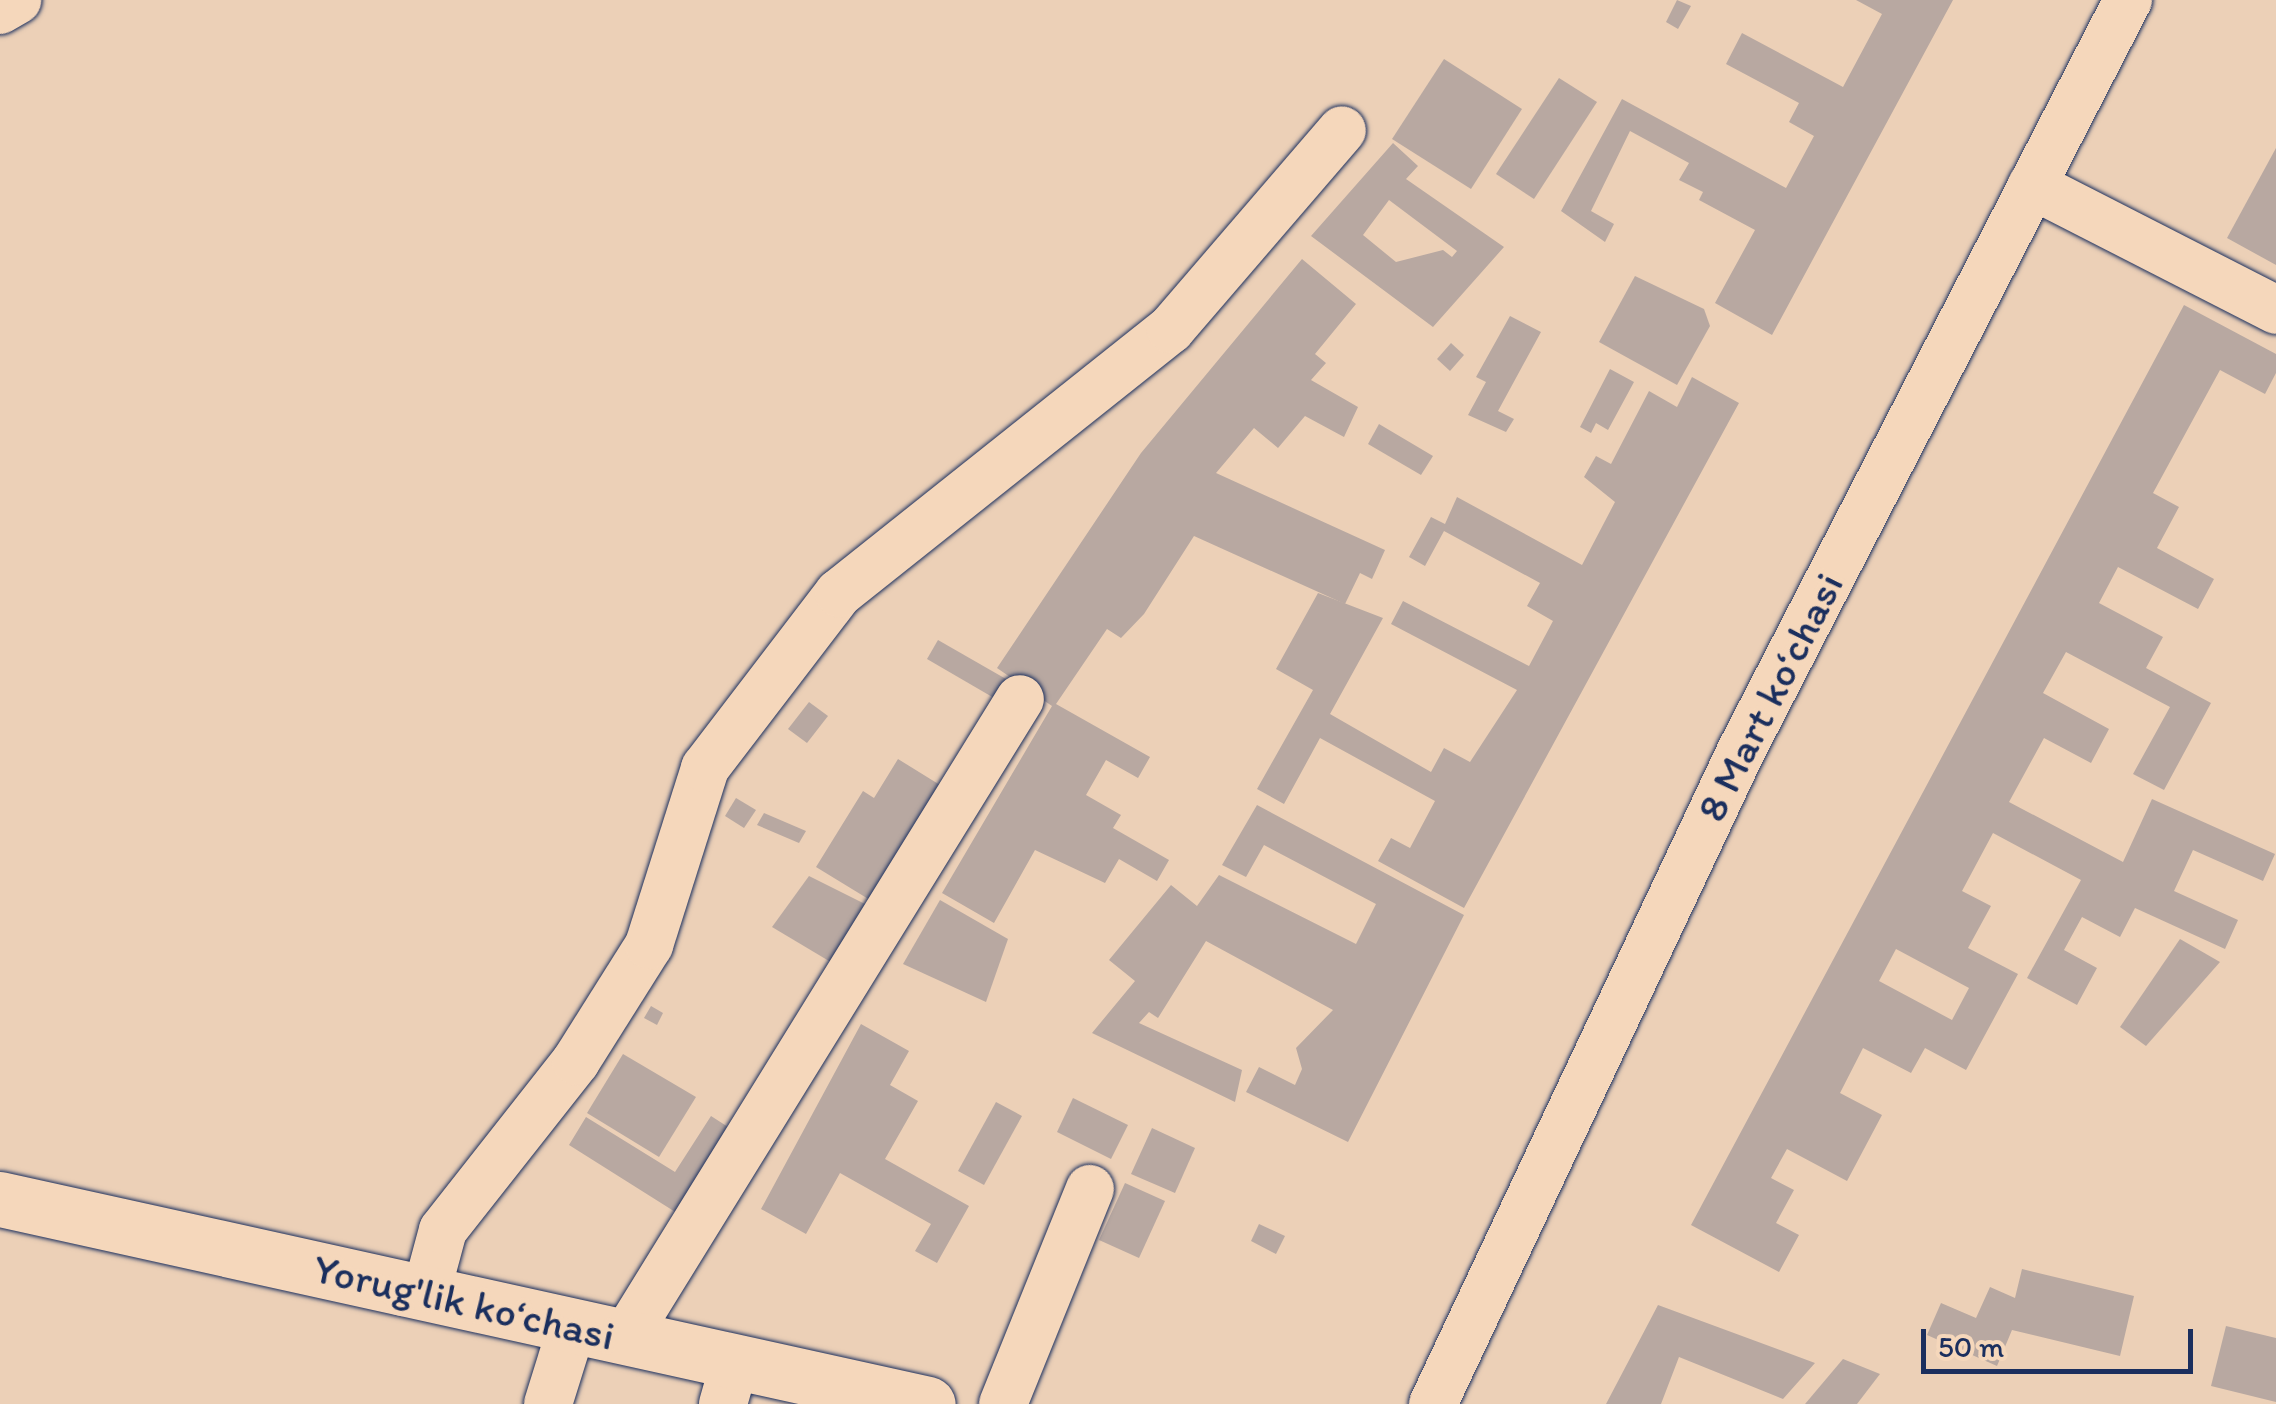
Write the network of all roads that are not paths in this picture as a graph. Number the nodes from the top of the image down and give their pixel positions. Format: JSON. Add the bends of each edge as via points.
{"nodes":[{"id":1,"x":17,"y":0,"type":"edge"},
{"id":2,"x":2128,"y":0,"type":"edge"},
{"id":3,"x":0,"y":10,"type":"edge"},
{"id":4,"x":1342,"y":130,"type":"dead end"},
{"id":5,"x":2032,"y":185,"type":"junction"},
{"id":6,"x":2276,"y":310,"type":"edge"},
{"id":7,"x":1020,"y":699,"type":"dead end"},
{"id":8,"x":1090,"y":1189,"type":"dead end"},
{"id":9,"x":0,"y":1198,"type":"edge"},
{"id":10,"x":426,"y":1293,"type":"junction"},
{"id":11,"x":572,"y":1327,"type":"junction"},
{"id":12,"x":625,"y":1338,"type":"junction"},
{"id":13,"x":729,"y":1383,"type":"edge"},
{"id":14,"x":548,"y":1404,"type":"edge"},
{"id":15,"x":928,"y":1404,"type":"edge"},
{"id":16,"x":1003,"y":1404,"type":"edge"},
{"id":17,"x":1433,"y":1404,"type":"edge"}],
"edges":[{"from":1,"to":3,"type":"street"},
{"from":2,"to":5,"type":"street","name":"8 Mart koʻchasi"},
{"from":4,"to":10,"type":"street","via":[[1171,329],[839,592],[705,768],[649,945],[576,1062],[442,1230]]},
{"from":5,"to":6,"type":"street"},
{"from":5,"to":17,"type":"street","name":"8 Mart koʻchasi","via":[[1732,769]]},
{"from":7,"to":12,"type":"street"},
{"from":8,"to":16,"type":"street"},
{"from":9,"to":10,"type":"main road","name":"Yorug'lik koʻchasi"},
{"from":10,"to":11,"type":"main road","name":"Yorug'lik koʻchasi"},
{"from":11,"to":12,"type":"main road","name":"Yorug'lik koʻchasi"},
{"from":11,"to":14,"type":"street"},
{"from":12,"to":13,"type":"main road","name":"Yorug'lik koʻchasi"},
{"from":13,"to":15,"type":"main road","name":"Yorug'lik koʻchasi"}]}
